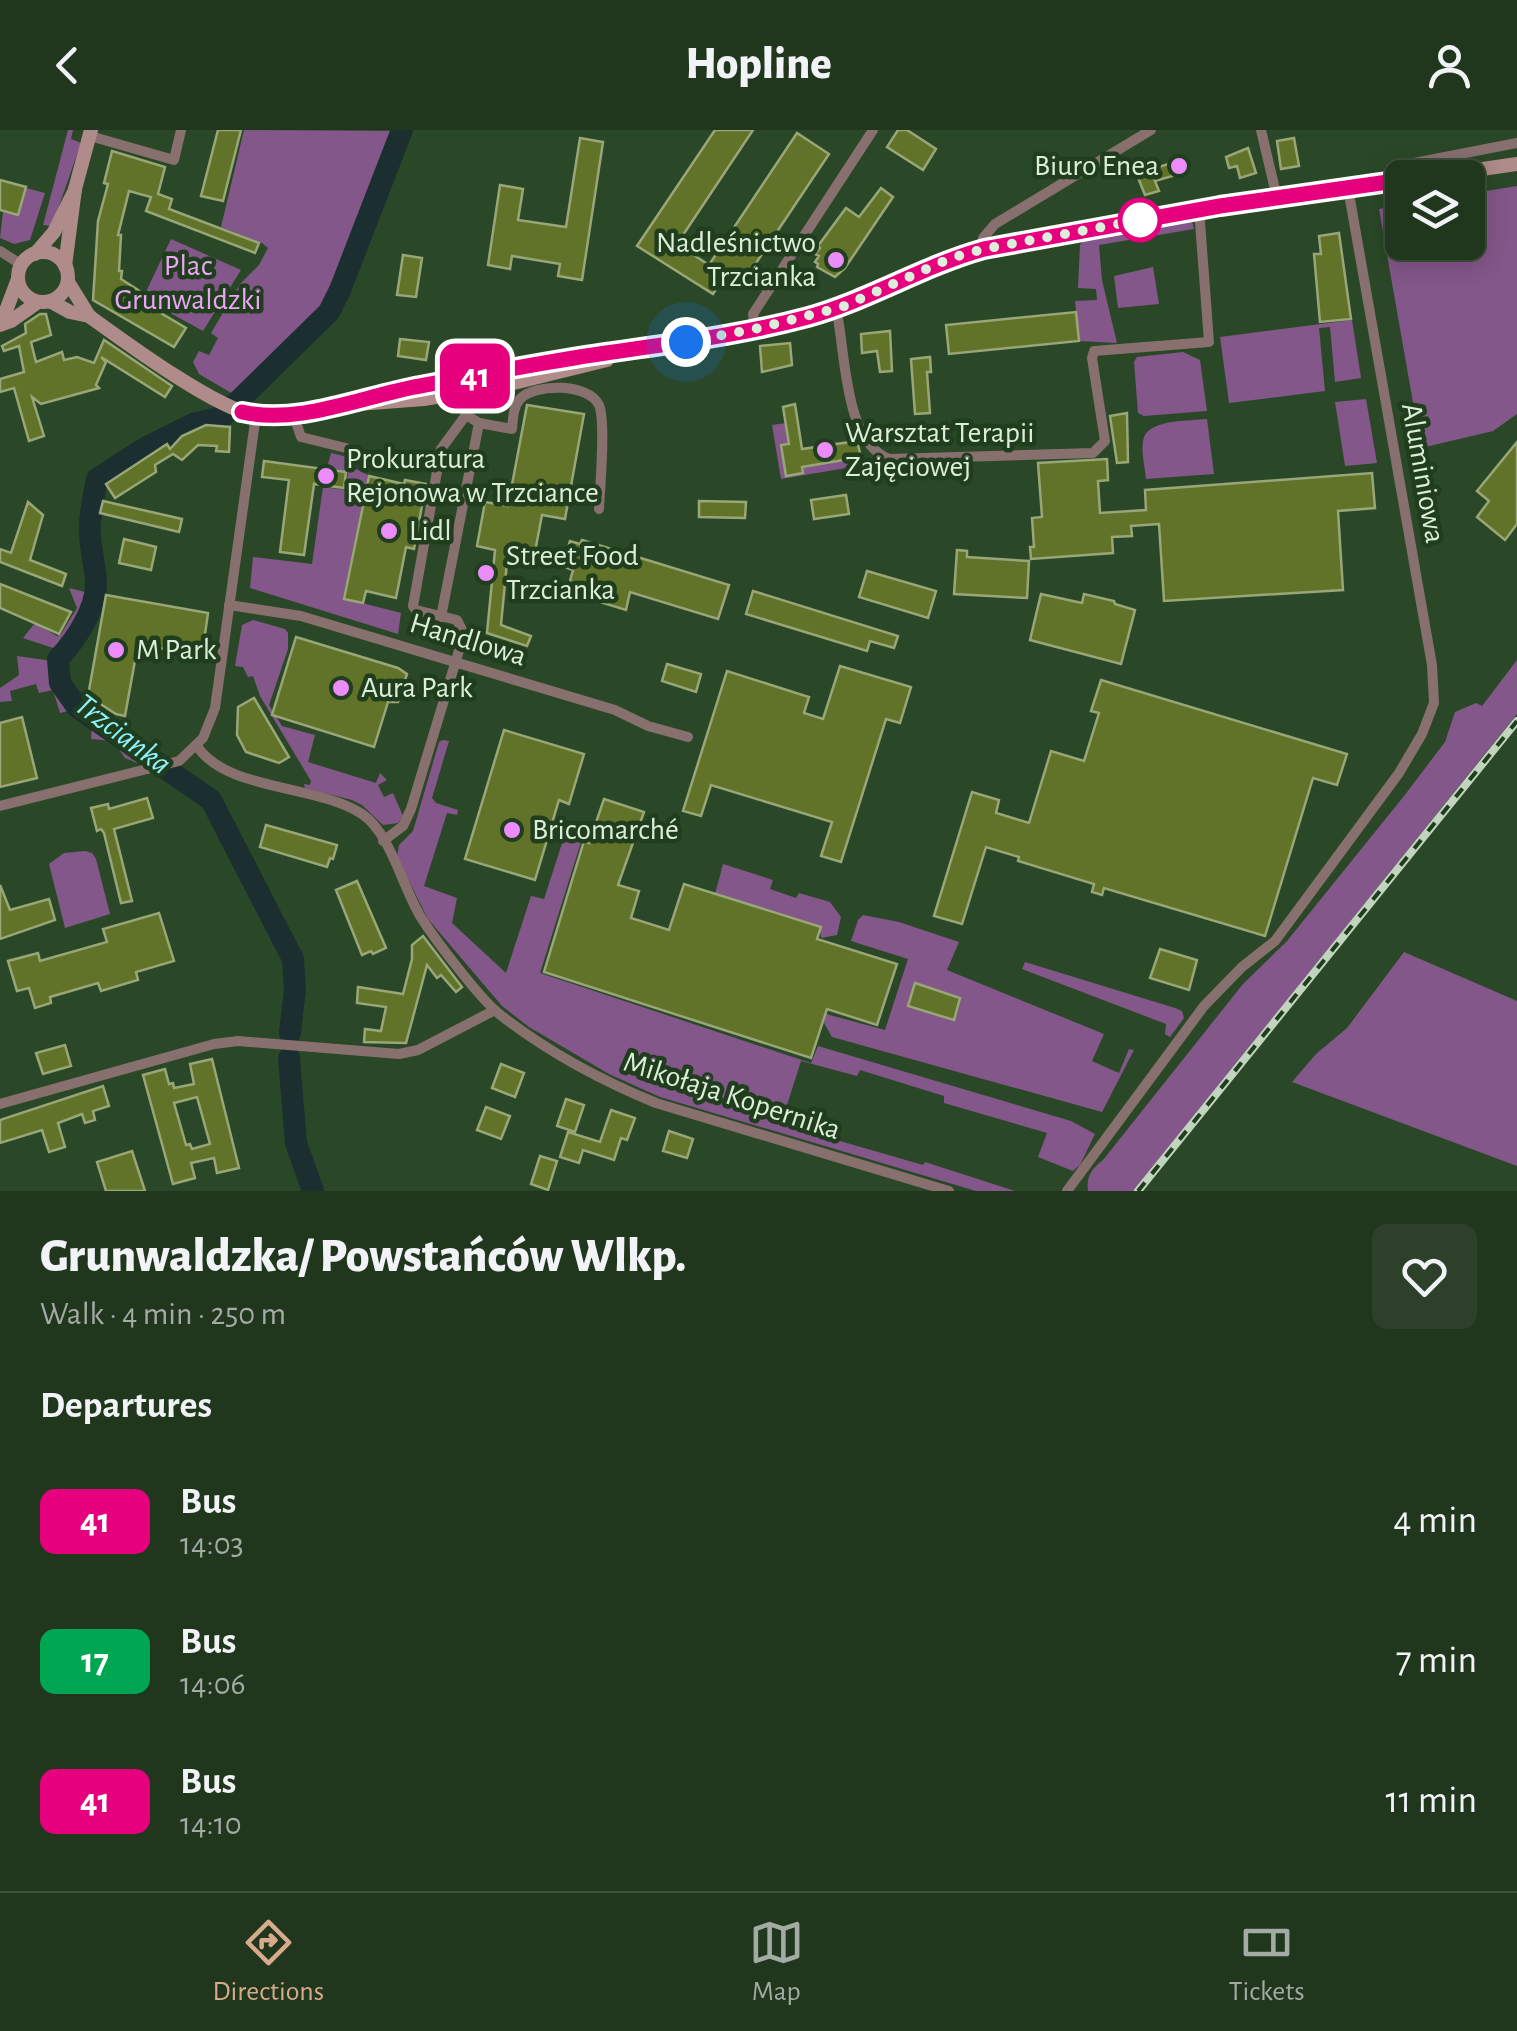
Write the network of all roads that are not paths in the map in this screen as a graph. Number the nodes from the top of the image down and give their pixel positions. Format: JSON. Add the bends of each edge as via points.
{"nodes":[{"id":1,"x":181,"y":130,"type":"edge"},
{"id":2,"x":873,"y":130,"type":"edge"},
{"id":3,"x":1151,"y":130,"type":"edge"},
{"id":4,"x":1260,"y":130,"type":"edge"},
{"id":5,"x":91,"y":133,"type":"edge"},
{"id":6,"x":1517,"y":143,"type":"edge"},
{"id":7,"x":1430,"y":160,"type":"edge"},
{"id":8,"x":1517,"y":164,"type":"edge"},
{"id":9,"x":1485,"y":169,"type":"edge"},
{"id":10,"x":1385,"y":182,"type":"edge"},
{"id":11,"x":1348,"y":188,"type":"junction"},
{"id":12,"x":76,"y":189,"type":"junction"},
{"id":13,"x":1277,"y":198,"type":"junction"},
{"id":14,"x":1199,"y":210,"type":"junction"},
{"id":15,"x":984,"y":249,"type":"junction"},
{"id":16,"x":0,"y":250,"type":"edge"},
{"id":17,"x":35,"y":254,"type":"junction"},
{"id":18,"x":65,"y":266,"type":"junction"},
{"id":19,"x":20,"y":272,"type":"junction"},
{"id":20,"x":68,"y":282,"type":"junction"},
{"id":21,"x":44,"y":301,"type":"junction"},
{"id":22,"x":836,"y":308,"type":"junction"},
{"id":23,"x":90,"y":316,"type":"junction"},
{"id":24,"x":0,"y":325,"type":"edge"},
{"id":25,"x":755,"y":329,"type":"junction"},
{"id":26,"x":626,"y":352,"type":"junction"},
{"id":27,"x":462,"y":385,"type":"junction"},
{"id":28,"x":294,"y":412,"type":"junction"},
{"id":29,"x":249,"y":413,"type":"junction"},
{"id":30,"x":466,"y":415,"type":"junction"},
{"id":31,"x":479,"y":423,"type":"junction"},
{"id":32,"x":346,"y":448,"type":"dead end"},
{"id":33,"x":600,"y":509,"type":"dead end"},
{"id":34,"x":229,"y":605,"type":"junction"},
{"id":35,"x":442,"y":617,"type":"junction"},
{"id":36,"x":455,"y":662,"type":"junction"},
{"id":37,"x":688,"y":737,"type":"dead end"},
{"id":38,"x":197,"y":746,"type":"junction"},
{"id":39,"x":0,"y":806,"type":"edge"},
{"id":40,"x":384,"y":840,"type":"junction"},
{"id":41,"x":495,"y":1010,"type":"junction"},
{"id":42,"x":0,"y":1104,"type":"edge"},
{"id":43,"x":1069,"y":1190,"type":"edge"},
{"id":44,"x":949,"y":1191,"type":"edge"}],
"edges":[{"from":1,"to":5,"type":"street","via":[[174,160]]},
{"from":2,"to":25,"type":"street","via":[[753,314]]},
{"from":3,"to":15,"type":"street","via":[[995,224],[983,238]]},
{"from":4,"to":13,"type":"street"},
{"from":5,"to":12,"type":"main road"},
{"from":6,"to":7,"type":"street"},
{"from":8,"to":9,"type":"main road"},
{"from":10,"to":11,"type":"main road"},
{"from":11,"to":13,"type":"main road"},
{"from":11,"to":43,"type":"street","name":"Aluminiowa","via":[[1434,703],[1406,762],[1275,941],[1204,1006]]},
{"from":12,"to":17,"type":"main road"},
{"from":12,"to":18,"type":"main road"},
{"from":13,"to":14,"type":"main road"},
{"from":14,"to":15,"type":"main road"},
{"from":14,"to":22,"type":"street","via":[[1208,342],[1094,351],[1105,441],[1094,453],[889,459],[876,454],[852,404]]},
{"from":15,"to":22,"type":"main road"},
{"from":16,"to":19,"type":"street"},
{"from":17,"to":18,"type":"main road","via":[[56,256]]},
{"from":17,"to":19,"type":"main road"},
{"from":18,"to":20,"type":"main road"},
{"from":19,"to":21,"type":"main road","via":[[24,294]]},
{"from":19,"to":24,"type":"main road"},
{"from":20,"to":21,"type":"main road","via":[[62,294]]},
{"from":20,"to":23,"type":"main road"},
{"from":21,"to":23,"type":"main road"},
{"from":21,"to":24,"type":"main road"},
{"from":22,"to":25,"type":"main road"},
{"from":23,"to":29,"type":"main road","via":[[216,400]]},
{"from":25,"to":26,"type":"main road"},
{"from":26,"to":27,"type":"main road"},
{"from":26,"to":27,"type":"main road","via":[[570,372]]},
{"from":27,"to":28,"type":"main road"},
{"from":27,"to":30,"type":"street"},
{"from":28,"to":29,"type":"main road"},
{"from":28,"to":32,"type":"street","via":[[301,437]]},
{"from":29,"to":34,"type":"street"},
{"from":30,"to":31,"type":"street"},
{"from":30,"to":35,"type":"street","via":[[441,449],[413,600],[416,610]]},
{"from":31,"to":33,"type":"street","via":[[512,430],[518,403],[540,391],[571,387],[590,394],[601,410]]},
{"from":31,"to":35,"type":"street"},
{"from":34,"to":36,"type":"street","name":"Handlowa","via":[[301,616]]},
{"from":34,"to":38,"type":"street","via":[[215,708]]},
{"from":35,"to":36,"type":"street","via":[[462,625]]},
{"from":36,"to":37,"type":"street","name":"Handlowa"},
{"from":36,"to":40,"type":"street","via":[[410,809],[403,826]]},
{"from":38,"to":39,"type":"street","via":[[152,770]]},
{"from":38,"to":40,"type":"street","name":"Mikołaja Kopernika","via":[[206,760],[228,771],[365,816]]},
{"from":40,"to":41,"type":"street","name":"Mikołaja Kopernika","via":[[421,917]]},
{"from":41,"to":42,"type":"street","via":[[399,1054],[224,1042]]},
{"from":41,"to":44,"type":"street","name":"Mikołaja Kopernika","via":[[596,1076],[656,1103]]}]}
